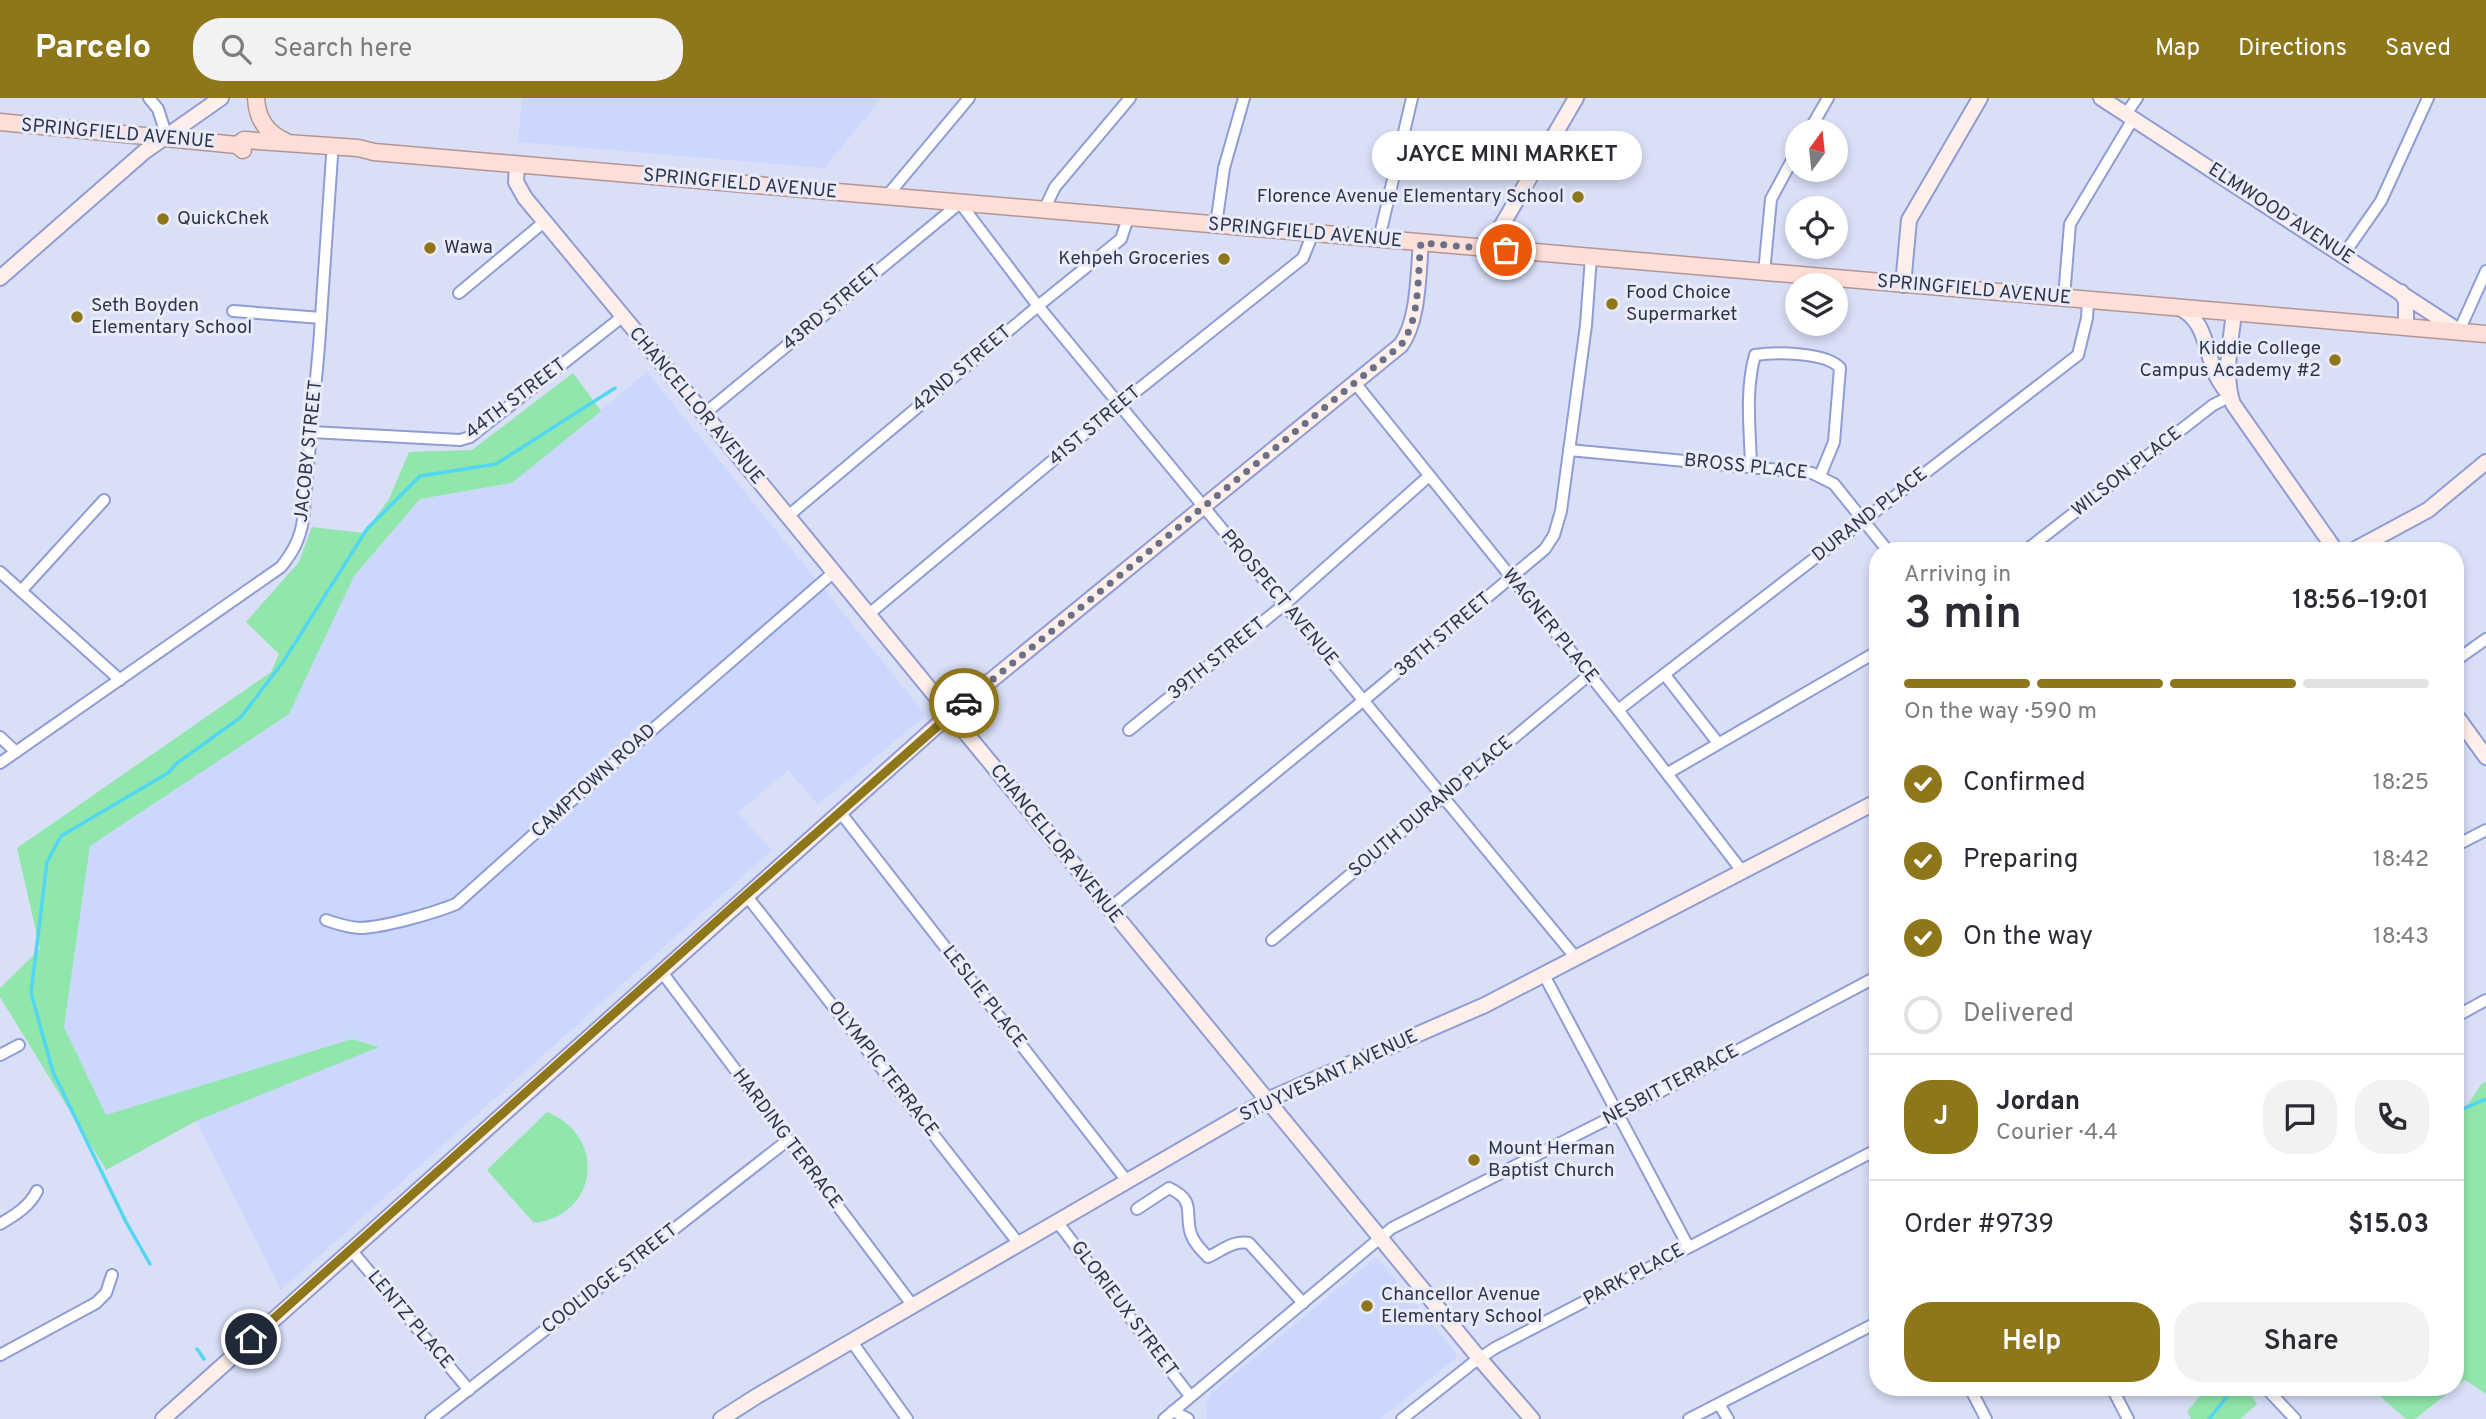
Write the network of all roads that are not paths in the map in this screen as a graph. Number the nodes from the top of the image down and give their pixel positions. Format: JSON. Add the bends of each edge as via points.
{"nodes":[{"id":1,"x":149,"y":98,"type":"edge"},
{"id":2,"x":221,"y":98,"type":"edge"},
{"id":3,"x":256,"y":98,"type":"edge"},
{"id":4,"x":969,"y":98,"type":"edge"},
{"id":5,"x":1130,"y":98,"type":"edge"},
{"id":6,"x":1244,"y":98,"type":"edge"},
{"id":7,"x":1412,"y":98,"type":"edge"},
{"id":8,"x":1576,"y":98,"type":"edge"},
{"id":9,"x":1828,"y":98,"type":"edge"},
{"id":10,"x":1980,"y":98,"type":"edge"},
{"id":11,"x":2101,"y":98,"type":"edge"},
{"id":12,"x":2137,"y":98,"type":"edge"},
{"id":13,"x":2428,"y":98,"type":"edge"},
{"id":14,"x":2129,"y":116,"type":"junction"},
{"id":15,"x":1816,"y":119,"type":"edge"},
{"id":16,"x":0,"y":122,"type":"edge"},
{"id":17,"x":167,"y":137,"type":"junction"},
{"id":18,"x":301,"y":144,"type":"junction"},
{"id":19,"x":237,"y":145,"type":"junction"},
{"id":20,"x":374,"y":152,"type":"junction"},
{"id":21,"x":332,"y":156,"type":"junction"},
{"id":22,"x":517,"y":164,"type":"junction"},
{"id":23,"x":1785,"y":173,"type":"edge"},
{"id":24,"x":887,"y":197,"type":"junction"},
{"id":25,"x":960,"y":203,"type":"junction"},
{"id":26,"x":1044,"y":210,"type":"junction"},
{"id":27,"x":1128,"y":218,"type":"junction"},
{"id":28,"x":544,"y":222,"type":"junction"},
{"id":29,"x":1216,"y":225,"type":"junction"},
{"id":30,"x":1313,"y":233,"type":"junction"},
{"id":31,"x":1379,"y":239,"type":"junction"},
{"id":32,"x":1421,"y":243,"type":"junction"},
{"id":33,"x":1488,"y":249,"type":"junction"},
{"id":34,"x":2344,"y":254,"type":"junction"},
{"id":35,"x":1591,"y":257,"type":"junction"},
{"id":36,"x":2486,"y":271,"type":"edge"},
{"id":37,"x":1764,"y":272,"type":"junction"},
{"id":38,"x":0,"y":278,"type":"edge"},
{"id":39,"x":1903,"y":285,"type":"junction"},
{"id":40,"x":2401,"y":292,"type":"junction"},
{"id":41,"x":460,"y":293,"type":"dead end"},
{"id":42,"x":2064,"y":297,"type":"junction"},
{"id":43,"x":2088,"y":300,"type":"junction"},
{"id":44,"x":1038,"y":306,"type":"junction"},
{"id":45,"x":2177,"y":307,"type":"junction"},
{"id":46,"x":233,"y":311,"type":"dead end"},
{"id":47,"x":2234,"y":312,"type":"junction"},
{"id":48,"x":622,"y":317,"type":"junction"},
{"id":49,"x":321,"y":318,"type":"junction"},
{"id":50,"x":2406,"y":327,"type":"junction"},
{"id":51,"x":2459,"y":331,"type":"junction"},
{"id":52,"x":2486,"y":334,"type":"edge"},
{"id":53,"x":1355,"y":383,"type":"junction"},
{"id":54,"x":2231,"y":396,"type":"junction"},
{"id":55,"x":1119,"y":405,"type":"junction"},
{"id":56,"x":704,"y":414,"type":"junction"},
{"id":57,"x":311,"y":432,"type":"junction"},
{"id":58,"x":1569,"y":450,"type":"junction"},
{"id":59,"x":2486,"y":462,"type":"edge"},
{"id":60,"x":1751,"y":465,"type":"junction"},
{"id":61,"x":1429,"y":476,"type":"junction"},
{"id":62,"x":1820,"y":476,"type":"junction"},
{"id":63,"x":104,"y":500,"type":"dead end"},
{"id":64,"x":1205,"y":508,"type":"junction"},
{"id":65,"x":788,"y":516,"type":"junction"},
{"id":66,"x":1864,"y":520,"type":"junction"},
{"id":67,"x":1881,"y":542,"type":"edge"},
{"id":68,"x":2037,"y":542,"type":"edge"},
{"id":69,"x":2330,"y":542,"type":"edge"},
{"id":70,"x":2369,"y":542,"type":"edge"},
{"id":71,"x":0,"y":572,"type":"edge"},
{"id":72,"x":834,"y":572,"type":"junction"},
{"id":73,"x":1511,"y":578,"type":"junction"},
{"id":74,"x":21,"y":591,"type":"junction"},
{"id":75,"x":1284,"y":604,"type":"junction"},
{"id":76,"x":869,"y":614,"type":"junction"},
{"id":77,"x":2486,"y":639,"type":"edge"},
{"id":78,"x":2464,"y":655,"type":"edge"},
{"id":79,"x":1869,"y":657,"type":"edge"},
{"id":80,"x":1589,"y":675,"type":"junction"},
{"id":81,"x":1665,"y":675,"type":"junction"},
{"id":82,"x":120,"y":680,"type":"junction"},
{"id":83,"x":1364,"y":700,"type":"junction"},
{"id":84,"x":1618,"y":710,"type":"junction"},
{"id":85,"x":950,"y":714,"type":"junction"},
{"id":86,"x":2464,"y":726,"type":"edge"},
{"id":87,"x":1129,"y":730,"type":"dead end"},
{"id":88,"x":0,"y":737,"type":"edge"},
{"id":89,"x":1718,"y":743,"type":"junction"},
{"id":90,"x":16,"y":752,"type":"junction"},
{"id":91,"x":2486,"y":757,"type":"edge"},
{"id":92,"x":0,"y":763,"type":"edge"},
{"id":93,"x":1668,"y":774,"type":"junction"},
{"id":94,"x":1443,"y":797,"type":"junction"},
{"id":95,"x":1869,"y":806,"type":"edge"},
{"id":96,"x":840,"y":812,"type":"junction"},
{"id":97,"x":2486,"y":830,"type":"edge"},
{"id":98,"x":2464,"y":841,"type":"edge"},
{"id":99,"x":1742,"y":871,"type":"junction"},
{"id":100,"x":746,"y":895,"type":"junction"},
{"id":101,"x":1110,"y":908,"type":"junction"},
{"id":102,"x":326,"y":920,"type":"dead end"},
{"id":103,"x":1272,"y":940,"type":"dead end"},
{"id":104,"x":1576,"y":958,"type":"junction"},
{"id":105,"x":662,"y":971,"type":"junction"},
{"id":106,"x":1544,"y":975,"type":"junction"},
{"id":107,"x":1869,"y":981,"type":"edge"},
{"id":108,"x":2486,"y":1000,"type":"edge"},
{"id":109,"x":2464,"y":1012,"type":"edge"},
{"id":110,"x":19,"y":1045,"type":"dead end"},
{"id":111,"x":0,"y":1055,"type":"edge"},
{"id":112,"x":1266,"y":1100,"type":"junction"},
{"id":113,"x":1618,"y":1114,"type":"junction"},
{"id":114,"x":788,"y":1140,"type":"junction"},
{"id":115,"x":1869,"y":1154,"type":"edge"},
{"id":116,"x":1127,"y":1181,"type":"junction"},
{"id":117,"x":37,"y":1191,"type":"dead end"},
{"id":118,"x":1138,"y":1209,"type":"dead end"},
{"id":119,"x":1058,"y":1223,"type":"junction"},
{"id":120,"x":0,"y":1224,"type":"edge"},
{"id":121,"x":1380,"y":1237,"type":"junction"},
{"id":122,"x":1019,"y":1244,"type":"junction"},
{"id":123,"x":1688,"y":1246,"type":"junction"},
{"id":124,"x":351,"y":1250,"type":"junction"},
{"id":125,"x":112,"y":1275,"type":"dead end"},
{"id":126,"x":1303,"y":1303,"type":"junction"},
{"id":127,"x":913,"y":1306,"type":"junction"},
{"id":128,"x":1869,"y":1327,"type":"edge"},
{"id":129,"x":852,"y":1342,"type":"junction"},
{"id":130,"x":0,"y":1355,"type":"edge"},
{"id":131,"x":1479,"y":1358,"type":"junction"},
{"id":132,"x":469,"y":1390,"type":"junction"},
{"id":133,"x":1190,"y":1396,"type":"junction"},
{"id":134,"x":1974,"y":1396,"type":"edge"},
{"id":135,"x":2116,"y":1396,"type":"edge"},
{"id":136,"x":2273,"y":1396,"type":"edge"},
{"id":137,"x":1719,"y":1404,"type":"junction"},
{"id":138,"x":1174,"y":1415,"type":"edge"},
{"id":139,"x":163,"y":1419,"type":"edge"},
{"id":140,"x":431,"y":1419,"type":"edge"},
{"id":141,"x":721,"y":1419,"type":"edge"},
{"id":142,"x":907,"y":1419,"type":"edge"},
{"id":143,"x":1164,"y":1419,"type":"edge"},
{"id":144,"x":1188,"y":1419,"type":"edge"},
{"id":145,"x":1402,"y":1419,"type":"edge"},
{"id":146,"x":1532,"y":1419,"type":"edge"},
{"id":147,"x":1689,"y":1419,"type":"edge"},
{"id":148,"x":1728,"y":1419,"type":"edge"},
{"id":149,"x":1985,"y":1419,"type":"edge"},
{"id":150,"x":2128,"y":1419,"type":"edge"},
{"id":151,"x":2295,"y":1419,"type":"edge"}],
"edges":[{"from":1,"to":17,"type":"street","via":[[158,109]]},
{"from":2,"to":17,"type":"main road"},
{"from":3,"to":18,"type":"main road","via":[[270,132]]},
{"from":4,"to":24,"type":"street"},
{"from":5,"to":26,"type":"street","via":[[1055,187]]},
{"from":6,"to":29,"type":"street","via":[[1224,168]]},
{"from":7,"to":31,"type":"street"},
{"from":8,"to":33,"type":"main road"},
{"from":9,"to":15,"type":"street"},
{"from":10,"to":39,"type":"main road","via":[[1909,220]]},
{"from":11,"to":14,"type":"main road","name":"ELMWOOD AVENUE"},
{"from":12,"to":14,"type":"street"},
{"from":13,"to":34,"type":"street","via":[[2381,201]]},
{"from":14,"to":34,"type":"main road","name":"ELMWOOD AVENUE"},
{"from":14,"to":42,"type":"street","via":[[2070,224]]},
{"from":16,"to":17,"type":"main road","name":"SPRINGFIELD AVENUE"},
{"from":17,"to":19,"type":"main road","name":"SPRINGFIELD AVENUE"},
{"from":17,"to":38,"type":"main road","via":[[116,174]]},
{"from":18,"to":19,"type":"main road","name":"SPRINGFIELD AVENUE","via":[[244,140]]},
{"from":18,"to":20,"type":"main road","name":"SPRINGFIELD AVENUE"},
{"from":19,"to":21,"type":"main road","name":"SPRINGFIELD AVENUE","via":[[242,150]]},
{"from":20,"to":21,"type":"main road","name":"SPRINGFIELD AVENUE"},
{"from":20,"to":22,"type":"main road","name":"SPRINGFIELD AVENUE"},
{"from":21,"to":49,"type":"street","name":"JACOBY STREET"},
{"from":22,"to":24,"type":"main road","name":"SPRINGFIELD AVENUE"},
{"from":22,"to":28,"type":"main road","name":"CHANCELLOR AVENUE","via":[[516,182]]},
{"from":23,"to":37,"type":"street","via":[[1771,199]]},
{"from":24,"to":25,"type":"main road","name":"SPRINGFIELD AVENUE"},
{"from":25,"to":26,"type":"main road","name":"SPRINGFIELD AVENUE"},
{"from":25,"to":44,"type":"street","name":"PROSPECT AVENUE"},
{"from":25,"to":56,"type":"street","name":"43RD STREET"},
{"from":26,"to":27,"type":"main road","name":"SPRINGFIELD AVENUE"},
{"from":27,"to":29,"type":"main road","name":"SPRINGFIELD AVENUE"},
{"from":27,"to":44,"type":"street","name":"42ND STREET","via":[[1121,239]]},
{"from":28,"to":41,"type":"street"},
{"from":28,"to":48,"type":"main road","name":"CHANCELLOR AVENUE"},
{"from":29,"to":30,"type":"main road","name":"SPRINGFIELD AVENUE"},
{"from":30,"to":31,"type":"main road","name":"SPRINGFIELD AVENUE"},
{"from":30,"to":55,"type":"street","name":"41ST STREET","via":[[1303,258]]},
{"from":31,"to":32,"type":"main road","name":"SPRINGFIELD AVENUE"},
{"from":32,"to":33,"type":"main road","name":"SPRINGFIELD AVENUE"},
{"from":32,"to":53,"type":"main road","via":[[1408,336]]},
{"from":33,"to":35,"type":"main road","name":"SPRINGFIELD AVENUE"},
{"from":34,"to":40,"type":"main road","name":"ELMWOOD AVENUE"},
{"from":35,"to":37,"type":"main road","name":"SPRINGFIELD AVENUE"},
{"from":35,"to":58,"type":"street","name":"38TH STREET"},
{"from":36,"to":51,"type":"street"},
{"from":37,"to":39,"type":"main road","name":"SPRINGFIELD AVENUE"},
{"from":39,"to":42,"type":"main road","name":"SPRINGFIELD AVENUE"},
{"from":40,"to":50,"type":"main road","via":[[2406,301]]},
{"from":40,"to":51,"type":"main road","name":"ELMWOOD AVENUE"},
{"from":42,"to":43,"type":"main road","name":"SPRINGFIELD AVENUE"},
{"from":43,"to":45,"type":"main road","name":"SPRINGFIELD AVENUE"},
{"from":43,"to":66,"type":"street","name":"DURAND PLACE","via":[[2078,355]]},
{"from":44,"to":55,"type":"street","name":"PROSPECT AVENUE"},
{"from":44,"to":65,"type":"street","name":"42ND STREET"},
{"from":45,"to":47,"type":"main road","name":"SPRINGFIELD AVENUE"},
{"from":45,"to":54,"type":"main road","via":[[2198,323],[2217,378]]},
{"from":46,"to":49,"type":"street"},
{"from":47,"to":50,"type":"main road","name":"SPRINGFIELD AVENUE"},
{"from":47,"to":54,"type":"main road"},
{"from":48,"to":56,"type":"main road","name":"CHANCELLOR AVENUE"},
{"from":48,"to":57,"type":"street","name":"44TH STREET","via":[[471,437]]},
{"from":49,"to":57,"type":"street","name":"JACOBY STREET"},
{"from":50,"to":51,"type":"main road","name":"SPRINGFIELD AVENUE"},
{"from":51,"to":52,"type":"main road","name":"SPRINGFIELD AVENUE"},
{"from":53,"to":61,"type":"street","name":"WAGNER PLACE"},
{"from":53,"to":64,"type":"main road"},
{"from":54,"to":68,"type":"street","name":"WILSON PLACE","via":[[2213,405]]},
{"from":54,"to":69,"type":"main road"},
{"from":55,"to":64,"type":"street","name":"PROSPECT AVENUE"},
{"from":55,"to":76,"type":"street","name":"41ST STREET"},
{"from":56,"to":65,"type":"main road","name":"CHANCELLOR AVENUE"},
{"from":57,"to":82,"type":"street","name":"JACOBY STREET","via":[[303,520],[292,553],[281,567]]},
{"from":58,"to":60,"type":"street","name":"BROSS PLACE"},
{"from":58,"to":73,"type":"street","name":"38TH STREET","via":[[1554,535],[1545,549]]},
{"from":59,"to":70,"type":"main road","via":[[2428,510]]},
{"from":60,"to":62,"type":"street","name":"BROSS PLACE"},
{"from":60,"to":62,"type":"street","via":[[1755,355],[1812,355],[1840,368],[1834,442]]},
{"from":61,"to":73,"type":"street","name":"WAGNER PLACE"},
{"from":61,"to":75,"type":"street","name":"39TH STREET"},
{"from":62,"to":66,"type":"street","name":"BROSS PLACE","via":[[1835,484]]},
{"from":63,"to":74,"type":"street"},
{"from":64,"to":75,"type":"street","name":"PROSPECT AVENUE"},
{"from":64,"to":85,"type":"main road"},
{"from":65,"to":72,"type":"main road","name":"CHANCELLOR AVENUE"},
{"from":66,"to":67,"type":"street","name":"BROSS PLACE"},
{"from":66,"to":81,"type":"street","name":"DURAND PLACE"},
{"from":71,"to":74,"type":"street"},
{"from":72,"to":76,"type":"main road","name":"CHANCELLOR AVENUE"},
{"from":72,"to":102,"type":"street","name":"CAMPTOWN ROAD","via":[[456,904],[363,928]]},
{"from":73,"to":80,"type":"street","name":"WAGNER PLACE"},
{"from":73,"to":83,"type":"street","name":"38TH STREET"},
{"from":74,"to":82,"type":"street"},
{"from":75,"to":83,"type":"street","name":"PROSPECT AVENUE"},
{"from":75,"to":87,"type":"street","name":"39TH STREET"},
{"from":76,"to":85,"type":"main road","name":"CHANCELLOR AVENUE"},
{"from":77,"to":78,"type":"street"},
{"from":79,"to":89,"type":"street"},
{"from":80,"to":84,"type":"street","name":"WAGNER PLACE"},
{"from":80,"to":94,"type":"street","name":"SOUTH DURAND PLACE"},
{"from":81,"to":84,"type":"street","name":"DURAND PLACE"},
{"from":81,"to":89,"type":"street"},
{"from":82,"to":90,"type":"street","name":"JACOBY STREET"},
{"from":83,"to":94,"type":"street","name":"PROSPECT AVENUE"},
{"from":83,"to":101,"type":"street","name":"38TH STREET"},
{"from":84,"to":93,"type":"street","name":"WAGNER PLACE"},
{"from":85,"to":96,"type":"main road"},
{"from":85,"to":101,"type":"main road","name":"CHANCELLOR AVENUE"},
{"from":86,"to":91,"type":"main road"},
{"from":88,"to":90,"type":"street"},
{"from":89,"to":93,"type":"street"},
{"from":90,"to":92,"type":"street","name":"JACOBY STREET"},
{"from":93,"to":99,"type":"street","name":"WAGNER PLACE"},
{"from":94,"to":103,"type":"street","name":"SOUTH DURAND PLACE"},
{"from":94,"to":104,"type":"street","name":"PROSPECT AVENUE"},
{"from":95,"to":99,"type":"main road","name":"STUYVESANT AVENUE"},
{"from":96,"to":100,"type":"main road"},
{"from":96,"to":116,"type":"street","name":"LESLIE PLACE"},
{"from":97,"to":98,"type":"street"},
{"from":99,"to":104,"type":"main road","name":"STUYVESANT AVENUE"},
{"from":100,"to":105,"type":"main road"},
{"from":100,"to":122,"type":"street","name":"OLYMPIC TERRACE"},
{"from":101,"to":112,"type":"main road","name":"CHANCELLOR AVENUE"},
{"from":104,"to":106,"type":"main road","name":"STUYVESANT AVENUE"},
{"from":105,"to":114,"type":"street","name":"HARDING TERRACE"},
{"from":105,"to":124,"type":"main road"},
{"from":106,"to":112,"type":"main road","name":"STUYVESANT AVENUE"},
{"from":106,"to":113,"type":"street"},
{"from":107,"to":113,"type":"street","name":"NESBIT TERRACE"},
{"from":108,"to":109,"type":"street"},
{"from":110,"to":111,"type":"street"},
{"from":112,"to":116,"type":"main road","name":"STUYVESANT AVENUE"},
{"from":112,"to":121,"type":"main road","name":"CHANCELLOR AVENUE"},
{"from":113,"to":121,"type":"street","name":"NESBIT TERRACE"},
{"from":113,"to":123,"type":"street"},
{"from":114,"to":127,"type":"street","name":"HARDING TERRACE"},
{"from":114,"to":132,"type":"street","name":"COOLIDGE STREET"},
{"from":115,"to":123,"type":"street","name":"PARK PLACE"},
{"from":116,"to":119,"type":"main road","name":"STUYVESANT AVENUE"},
{"from":117,"to":120,"type":"street","via":[[21,1212]]},
{"from":118,"to":126,"type":"street","via":[[1169,1188],[1177,1191],[1190,1209],[1191,1233],[1208,1257],[1228,1246],[1249,1243]]},
{"from":119,"to":122,"type":"main road","name":"STUYVESANT AVENUE"},
{"from":119,"to":133,"type":"street","name":"GLORIEUX STREET"},
{"from":121,"to":126,"type":"street","name":"NESBIT TERRACE"},
{"from":121,"to":131,"type":"main road","name":"CHANCELLOR AVENUE"},
{"from":122,"to":127,"type":"main road","name":"STUYVESANT AVENUE"},
{"from":123,"to":131,"type":"street","name":"PARK PLACE"},
{"from":124,"to":132,"type":"street","name":"LENTZ PLACE"},
{"from":124,"to":139,"type":"main road"},
{"from":125,"to":130,"type":"street","via":[[106,1293],[96,1303]]},
{"from":126,"to":133,"type":"street","name":"NESBIT TERRACE"},
{"from":127,"to":129,"type":"main road","name":"STUYVESANT AVENUE"},
{"from":128,"to":137,"type":"street"},
{"from":129,"to":141,"type":"main road","name":"STUYVESANT AVENUE"},
{"from":129,"to":142,"type":"street"},
{"from":131,"to":145,"type":"street","name":"PARK PLACE"},
{"from":131,"to":146,"type":"main road","name":"CHANCELLOR AVENUE"},
{"from":132,"to":140,"type":"street","name":"COOLIDGE STREET"},
{"from":133,"to":138,"type":"street","name":"NESBIT TERRACE"},
{"from":134,"to":149,"type":"street"},
{"from":135,"to":150,"type":"street"},
{"from":136,"to":151,"type":"street"},
{"from":137,"to":147,"type":"street"},
{"from":137,"to":148,"type":"street"},
{"from":138,"to":143,"type":"street","name":"NESBIT TERRACE"},
{"from":138,"to":144,"type":"street"}]}
